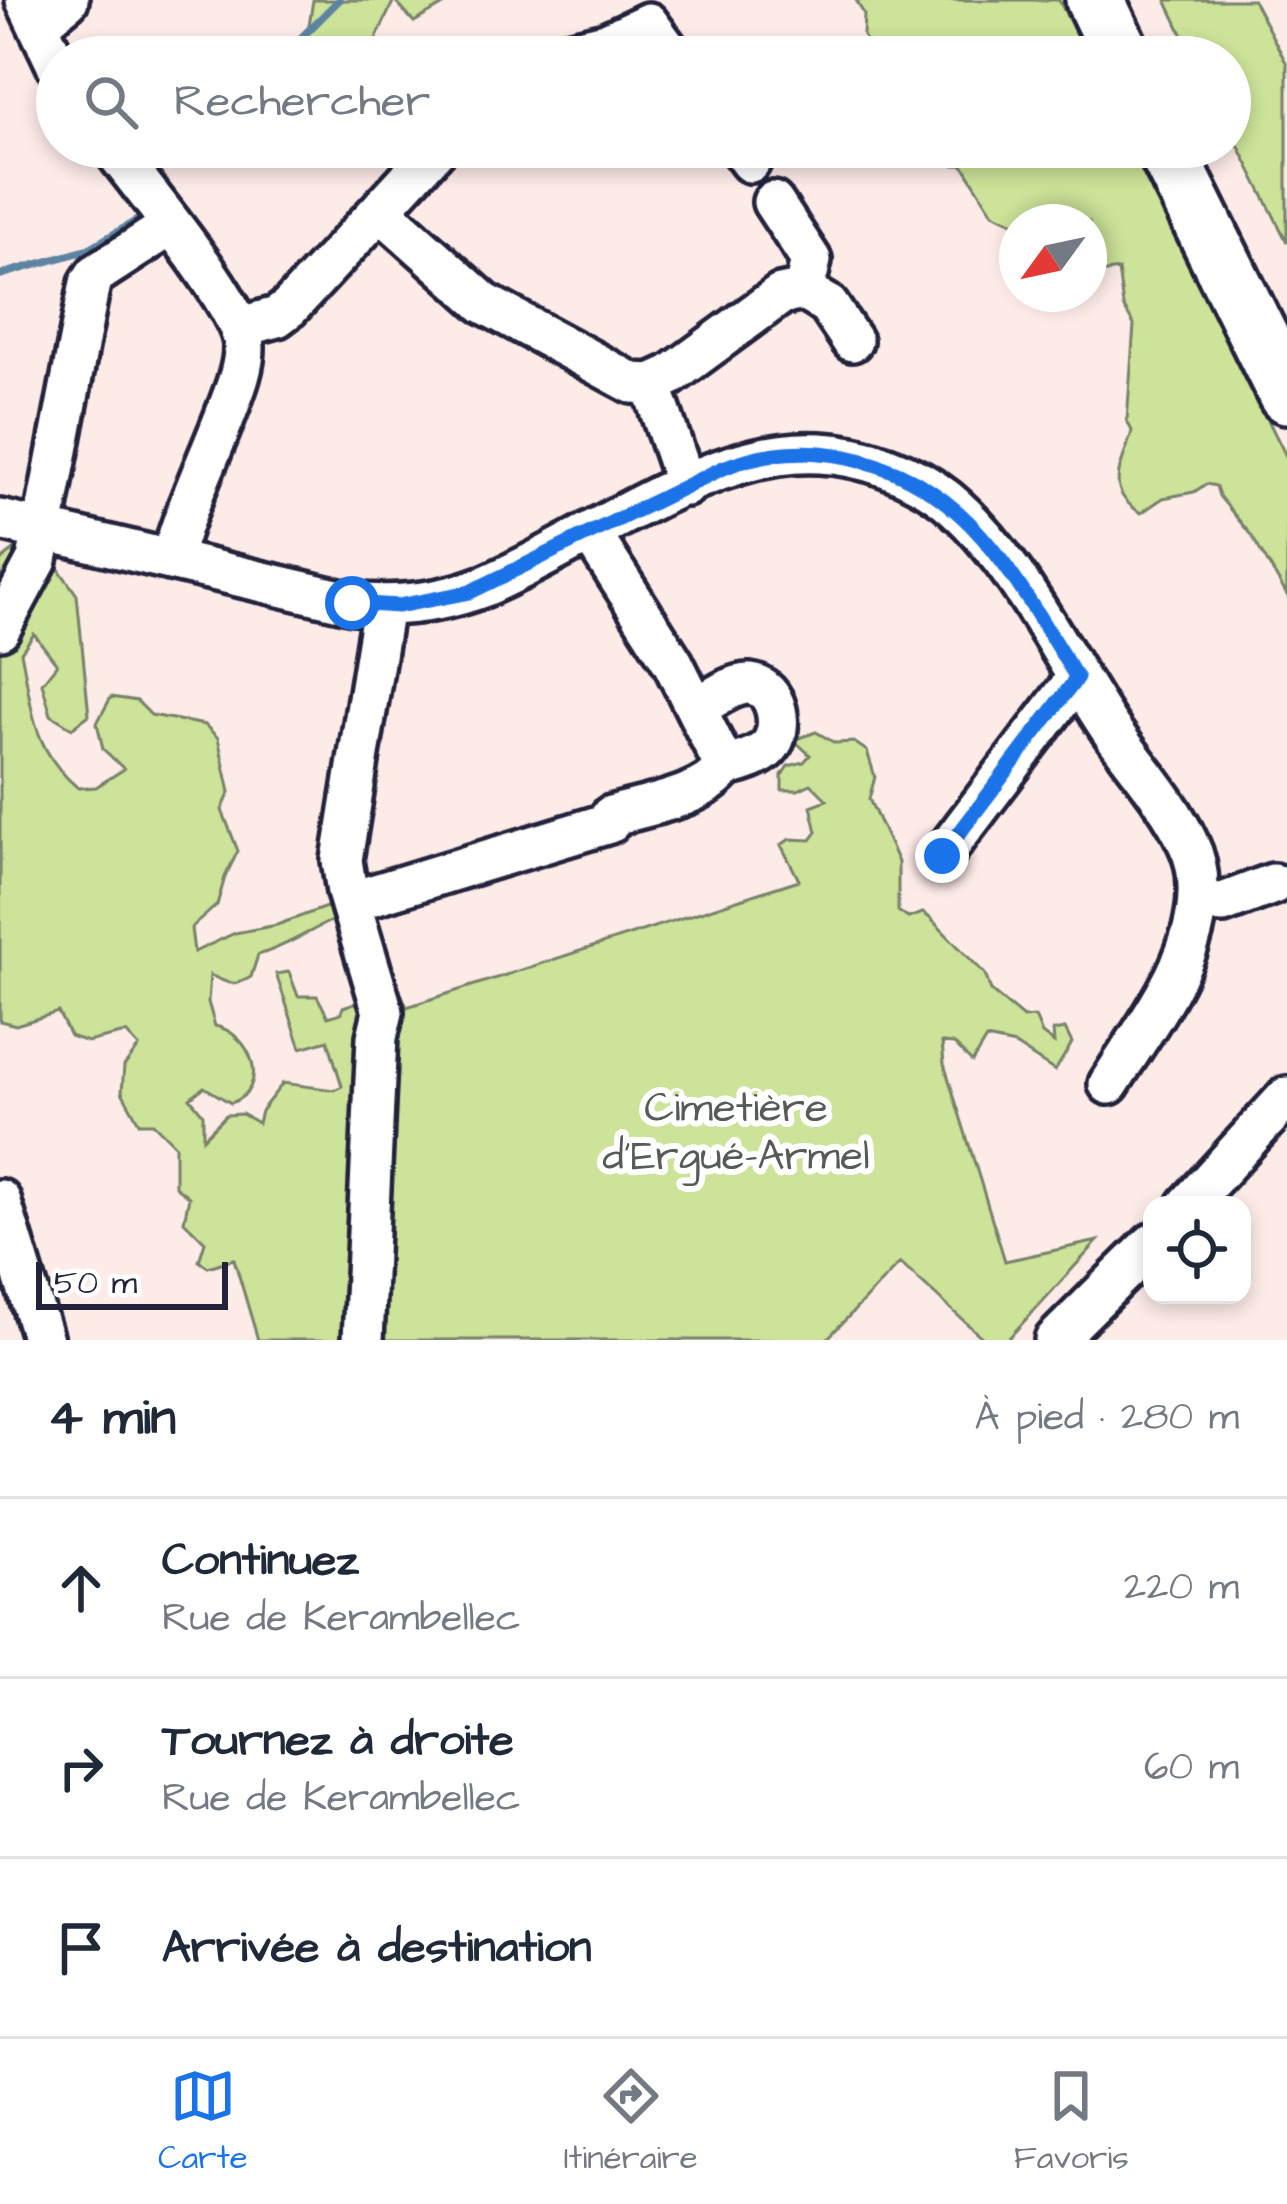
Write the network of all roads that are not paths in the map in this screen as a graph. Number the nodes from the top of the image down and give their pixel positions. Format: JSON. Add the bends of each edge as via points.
{"nodes":[{"id":1,"x":1095,"y":0,"type":"edge"},
{"id":2,"x":1137,"y":0,"type":"edge"},
{"id":3,"x":640,"y":11,"type":"edge"},
{"id":4,"x":613,"y":36,"type":"edge"},
{"id":5,"x":658,"y":36,"type":"edge"},
{"id":6,"x":1112,"y":36,"type":"edge"},
{"id":7,"x":1155,"y":36,"type":"edge"},
{"id":8,"x":127,"y":168,"type":"edge"},
{"id":9,"x":419,"y":168,"type":"edge"},
{"id":10,"x":1175,"y":168,"type":"edge"},
{"id":11,"x":1218,"y":168,"type":"edge"},
{"id":12,"x":773,"y":202,"type":"dead end"},
{"id":13,"x":380,"y":210,"type":"junction"},
{"id":14,"x":170,"y":226,"type":"junction"},
{"id":15,"x":804,"y":290,"type":"junction"},
{"id":16,"x":1287,"y":308,"type":"edge"},
{"id":17,"x":240,"y":327,"type":"junction"},
{"id":18,"x":852,"y":340,"type":"dead end"},
{"id":19,"x":651,"y":384,"type":"junction"},
{"id":20,"x":1287,"y":394,"type":"edge"},
{"id":21,"x":686,"y":486,"type":"junction"},
{"id":22,"x":0,"y":520,"type":"edge"},
{"id":23,"x":42,"y":531,"type":"junction"},
{"id":24,"x":592,"y":534,"type":"junction"},
{"id":25,"x":171,"y":560,"type":"junction"},
{"id":26,"x":383,"y":606,"type":"junction"},
{"id":27,"x":0,"y":629,"type":"edge"},
{"id":28,"x":1077,"y":678,"type":"junction"},
{"id":29,"x":697,"y":708,"type":"junction"},
{"id":30,"x":725,"y":767,"type":"junction"},
{"id":31,"x":942,"y":856,"type":"dead end"},
{"id":32,"x":1273,"y":884,"type":"dead end"},
{"id":33,"x":350,"y":902,"type":"junction"},
{"id":34,"x":1198,"y":902,"type":"junction"},
{"id":35,"x":1109,"y":1084,"type":"dead end"},
{"id":36,"x":1287,"y":1097,"type":"edge"},
{"id":37,"x":1196,"y":1196,"type":"edge"},
{"id":38,"x":0,"y":1200,"type":"edge"},
{"id":39,"x":1143,"y":1253,"type":"edge"},
{"id":40,"x":37,"y":1339,"type":"edge"},
{"id":41,"x":363,"y":1340,"type":"edge"},
{"id":42,"x":1055,"y":1340,"type":"edge"}],
"edges":[{"from":1,"to":6,"type":"highway"},
{"from":2,"to":7,"type":"highway"},
{"from":3,"to":4,"type":"street"},
{"from":3,"to":5,"type":"street"},
{"from":8,"to":14,"type":"street"},
{"from":9,"to":13,"type":"street"},
{"from":10,"to":20,"type":"highway"},
{"from":11,"to":16,"type":"highway"},
{"from":12,"to":15,"type":"street","via":[[811,260]]},
{"from":13,"to":17,"type":"street","via":[[290,308]]},
{"from":13,"to":19,"type":"street","via":[[484,303],[632,383]]},
{"from":14,"to":17,"type":"street"},
{"from":14,"to":23,"type":"street","via":[[90,283]]},
{"from":15,"to":18,"type":"street","via":[[828,305]]},
{"from":15,"to":19,"type":"street","via":[[780,295]]},
{"from":17,"to":25,"type":"street","via":[[243,360]]},
{"from":19,"to":21,"type":"street"},
{"from":21,"to":24,"type":"street"},
{"from":21,"to":28,"type":"street","via":[[782,453],[846,456],[908,476],[981,533]]},
{"from":22,"to":23,"type":"street"},
{"from":23,"to":25,"type":"street"},
{"from":23,"to":27,"type":"street","via":[[32,574]]},
{"from":24,"to":26,"type":"street","via":[[470,592]]},
{"from":24,"to":29,"type":"street"},
{"from":25,"to":26,"type":"street"},
{"from":26,"to":33,"type":"street","via":[[344,842]]},
{"from":28,"to":31,"type":"street"},
{"from":28,"to":34,"type":"street","via":[[1181,829],[1194,857]]},
{"from":29,"to":30,"type":"street"},
{"from":29,"to":30,"type":"street","via":[[746,684],[775,706],[774,742]]},
{"from":30,"to":33,"type":"street","via":[[716,781],[609,823]]},
{"from":32,"to":34,"type":"street","via":[[1223,903]]},
{"from":33,"to":41,"type":"street","via":[[383,1012]]},
{"from":34,"to":35,"type":"street","via":[[1172,980]]},
{"from":36,"to":37,"type":"street"},
{"from":38,"to":40,"type":"street"},
{"from":39,"to":42,"type":"street"}]}
